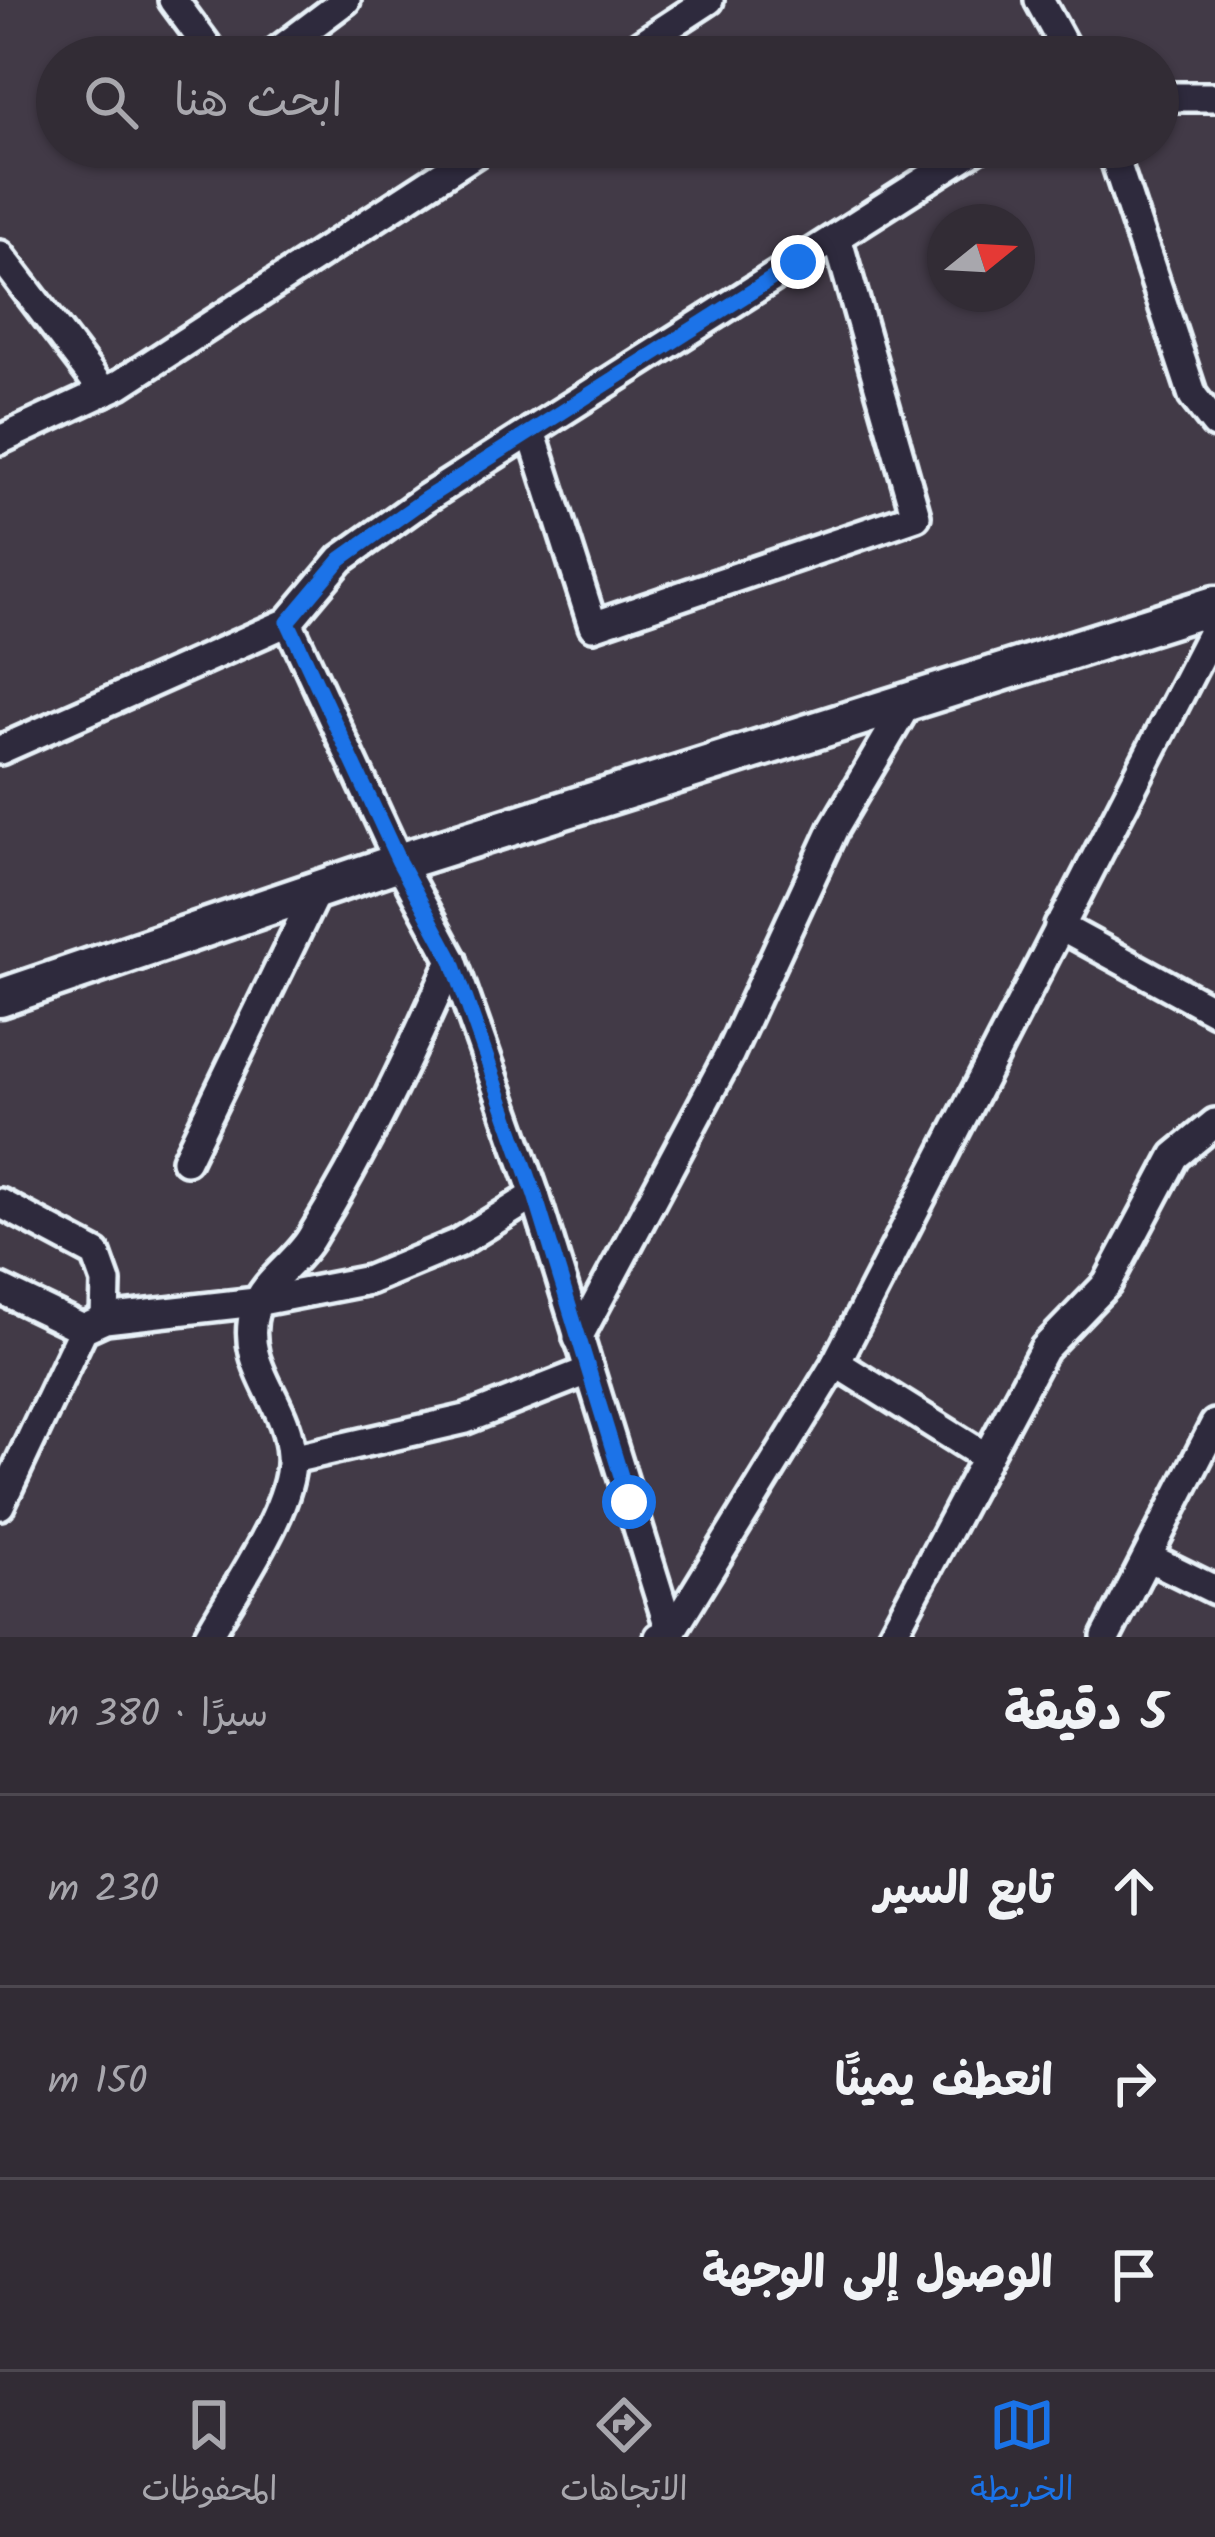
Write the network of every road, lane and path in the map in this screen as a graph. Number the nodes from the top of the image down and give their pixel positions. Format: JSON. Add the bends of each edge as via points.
{"nodes":[{"id":1,"x":173,"y":0,"type":"edge"},
{"id":2,"x":346,"y":0,"type":"edge"},
{"id":3,"x":709,"y":0,"type":"edge"},
{"id":4,"x":1039,"y":0,"type":"edge"},
{"id":5,"x":200,"y":36,"type":"edge"},
{"id":6,"x":298,"y":36,"type":"edge"},
{"id":7,"x":654,"y":36,"type":"edge"},
{"id":8,"x":1059,"y":36,"type":"edge"},
{"id":9,"x":1179,"y":94,"type":"edge"},
{"id":10,"x":1215,"y":98,"type":"edge"},
{"id":11,"x":451,"y":168,"type":"edge"},
{"id":12,"x":946,"y":168,"type":"edge"},
{"id":13,"x":1118,"y":168,"type":"edge"},
{"id":14,"x":836,"y":237,"type":"junction"},
{"id":15,"x":0,"y":255,"type":"edge"},
{"id":16,"x":104,"y":392,"type":"junction"},
{"id":17,"x":1215,"y":424,"type":"edge"},
{"id":18,"x":531,"y":431,"type":"junction"},
{"id":19,"x":0,"y":440,"type":"edge"},
{"id":20,"x":1215,"y":605,"type":"edge"},
{"id":21,"x":288,"y":622,"type":"junction"},
{"id":22,"x":1215,"y":626,"type":"edge"},
{"id":23,"x":909,"y":701,"type":"junction"},
{"id":24,"x":0,"y":750,"type":"edge"},
{"id":25,"x":399,"y":862,"type":"junction"},
{"id":26,"x":318,"y":888,"type":"junction"},
{"id":27,"x":1059,"y":926,"type":"junction"},
{"id":28,"x":452,"y":960,"type":"junction"},
{"id":29,"x":0,"y":998,"type":"edge"},
{"id":30,"x":1215,"y":1011,"type":"edge"},
{"id":31,"x":1215,"y":1123,"type":"edge"},
{"id":32,"x":186,"y":1160,"type":"dead end"},
{"id":33,"x":535,"y":1195,"type":"junction"},
{"id":34,"x":0,"y":1203,"type":"edge"},
{"id":35,"x":0,"y":1289,"type":"edge"},
{"id":36,"x":256,"y":1302,"type":"junction"},
{"id":37,"x":94,"y":1324,"type":"junction"},
{"id":38,"x":578,"y":1338,"type":"junction"},
{"id":39,"x":836,"y":1363,"type":"junction"},
{"id":40,"x":588,"y":1371,"type":"junction"},
{"id":41,"x":1215,"y":1424,"type":"edge"},
{"id":42,"x":986,"y":1457,"type":"junction"},
{"id":43,"x":292,"y":1459,"type":"junction"},
{"id":44,"x":1,"y":1503,"type":"edge"},
{"id":45,"x":1148,"y":1557,"type":"junction"},
{"id":46,"x":1215,"y":1590,"type":"edge"},
{"id":47,"x":667,"y":1636,"type":"edge"},
{"id":48,"x":208,"y":1637,"type":"edge"},
{"id":49,"x":891,"y":1637,"type":"edge"},
{"id":50,"x":1106,"y":1637,"type":"edge"}],
"edges":[{"from":1,"to":5,"type":"street"},
{"from":2,"to":6,"type":"street"},
{"from":3,"to":7,"type":"street"},
{"from":4,"to":8,"type":"street"},
{"from":9,"to":10,"type":"street"},
{"from":11,"to":16,"type":"street"},
{"from":12,"to":14,"type":"street"},
{"from":13,"to":17,"type":"street","via":[[1193,396]]},
{"from":14,"to":18,"type":"street"},
{"from":14,"to":18,"type":"street","via":[[916,516],[592,626]]},
{"from":15,"to":16,"type":"street"},
{"from":16,"to":19,"type":"street"},
{"from":18,"to":21,"type":"street","via":[[341,559]]},
{"from":20,"to":23,"type":"street"},
{"from":21,"to":24,"type":"street"},
{"from":21,"to":25,"type":"street"},
{"from":22,"to":27,"type":"street"},
{"from":23,"to":25,"type":"street"},
{"from":23,"to":38,"type":"street","via":[[834,828],[729,1055]]},
{"from":25,"to":26,"type":"street"},
{"from":25,"to":28,"type":"street"},
{"from":26,"to":29,"type":"street"},
{"from":26,"to":32,"type":"street"},
{"from":27,"to":30,"type":"street"},
{"from":27,"to":39,"type":"street"},
{"from":28,"to":33,"type":"street"},
{"from":28,"to":36,"type":"street","via":[[391,1096],[310,1241]]},
{"from":31,"to":42,"type":"street","via":[[1175,1156],[1107,1283],[1044,1349]]},
{"from":33,"to":36,"type":"street","via":[[458,1243],[368,1280]]},
{"from":33,"to":38,"type":"street"},
{"from":34,"to":37,"type":"street","via":[[96,1255],[106,1282]]},
{"from":35,"to":37,"type":"street"},
{"from":36,"to":37,"type":"street"},
{"from":36,"to":43,"type":"street","via":[[252,1359]]},
{"from":37,"to":44,"type":"street"},
{"from":38,"to":40,"type":"street"},
{"from":39,"to":42,"type":"street"},
{"from":39,"to":47,"type":"street"},
{"from":40,"to":43,"type":"street","via":[[466,1419]]},
{"from":40,"to":47,"type":"street"},
{"from":41,"to":45,"type":"street"},
{"from":42,"to":49,"type":"street"},
{"from":43,"to":48,"type":"street","via":[[281,1504]]},
{"from":45,"to":46,"type":"street"},
{"from":45,"to":50,"type":"street"}]}
